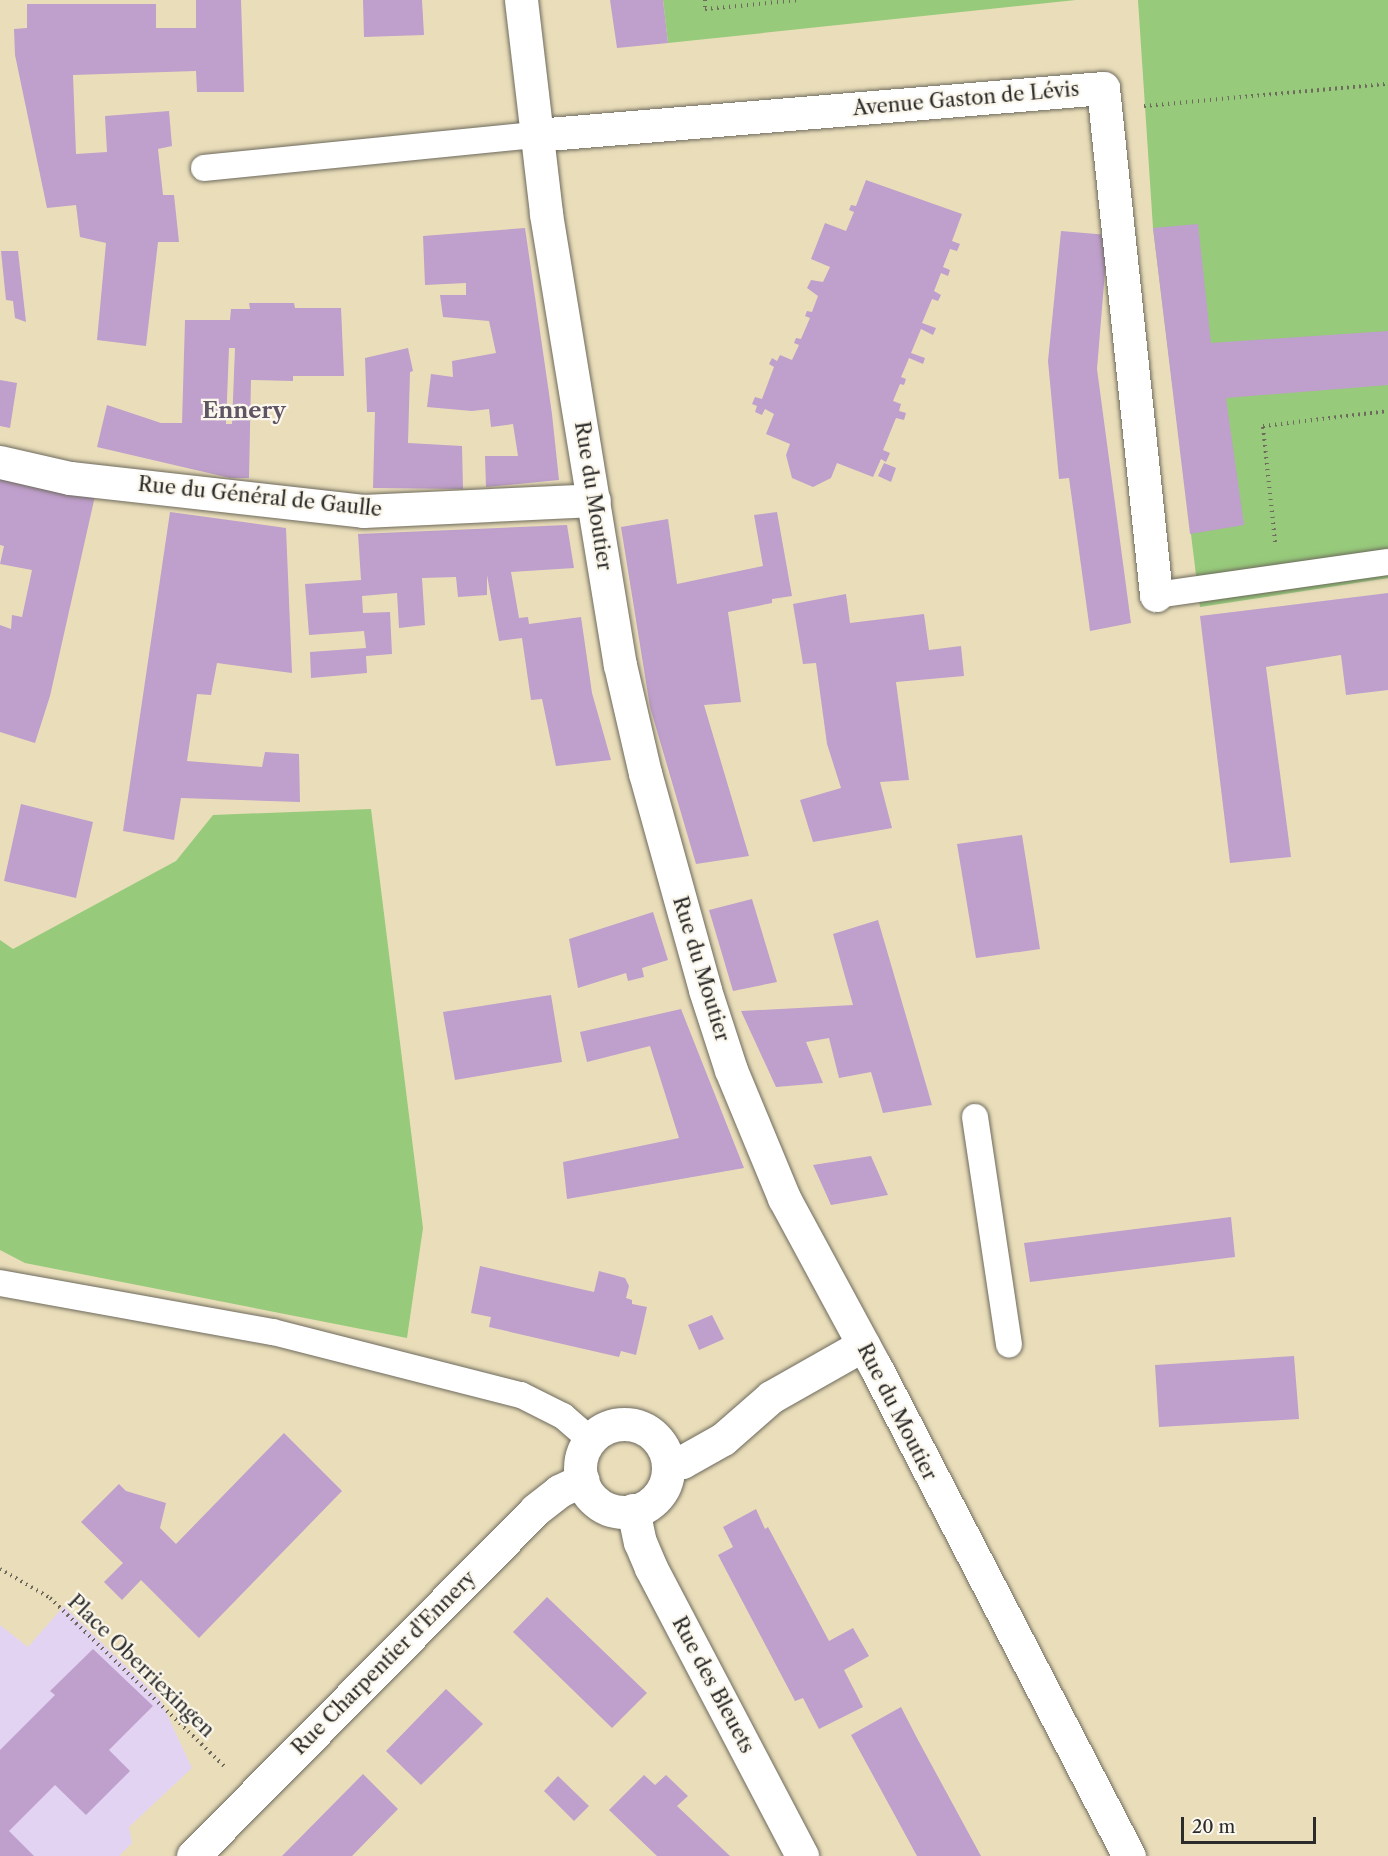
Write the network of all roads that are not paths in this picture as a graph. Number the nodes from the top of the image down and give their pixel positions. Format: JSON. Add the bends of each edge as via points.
{"nodes":[{"id":1,"x":521,"y":0,"type":"edge"},
{"id":2,"x":536,"y":135,"type":"junction"},
{"id":3,"x":204,"y":168,"type":"dead end"},
{"id":4,"x":0,"y":462,"type":"edge"},
{"id":5,"x":594,"y":501,"type":"junction"},
{"id":6,"x":1388,"y":562,"type":"edge"},
{"id":7,"x":1156,"y":595,"type":"joint"},
{"id":8,"x":975,"y":1117,"type":"dead end"},
{"id":9,"x":0,"y":1283,"type":"edge"},
{"id":10,"x":1009,"y":1344,"type":"dead end"},
{"id":11,"x":863,"y":1345,"type":"junction"},
{"id":12,"x":591,"y":1440,"type":"junction"},
{"id":13,"x":668,"y":1466,"type":"junction"},
{"id":14,"x":583,"y":1480,"type":"junction"},
{"id":15,"x":633,"y":1510,"type":"junction"},
{"id":16,"x":193,"y":1856,"type":"edge"},
{"id":17,"x":802,"y":1856,"type":"edge"},
{"id":18,"x":1129,"y":1856,"type":"edge"}],
"edges":[{"from":1,"to":2,"type":"street","name":"Rue du Moutier"},
{"from":2,"to":3,"type":"lane"},
{"from":2,"to":5,"type":"street","name":"Rue du Moutier"},
{"from":2,"to":7,"type":"street","name":"Avenue Gaston de Lévis","via":[[1103,88]]},
{"from":4,"to":5,"type":"street","name":"Rue du Général de Gaulle","via":[[70,478],[363,511]]},
{"from":5,"to":11,"type":"street","name":"Rue du Moutier","via":[[620,665],[645,773],[705,990],[731,1070],[784,1198]]},
{"from":6,"to":7,"type":"lane"},
{"from":8,"to":10,"type":"lane"},
{"from":9,"to":12,"type":"lane","via":[[273,1332],[521,1395],[558,1413]]},
{"from":11,"to":13,"type":"street","via":[[771,1397],[723,1439]]},
{"from":11,"to":18,"type":"street","name":"Rue du Moutier"},
{"from":12,"to":13,"type":"street","via":[[612,1426],[633,1425],[659,1442]]},
{"from":12,"to":14,"type":"street","via":[[582,1454]]},
{"from":13,"to":15,"type":"street","via":[[666,1482],[655,1500]]},
{"from":14,"to":15,"type":"street","via":[[589,1494],[605,1507]]},
{"from":14,"to":16,"type":"street","name":"Rue Charpentier d'Ennery","via":[[559,1491],[535,1510]]},
{"from":15,"to":17,"type":"street","name":"Rue des Bleuets","via":[[651,1568]]}]}
